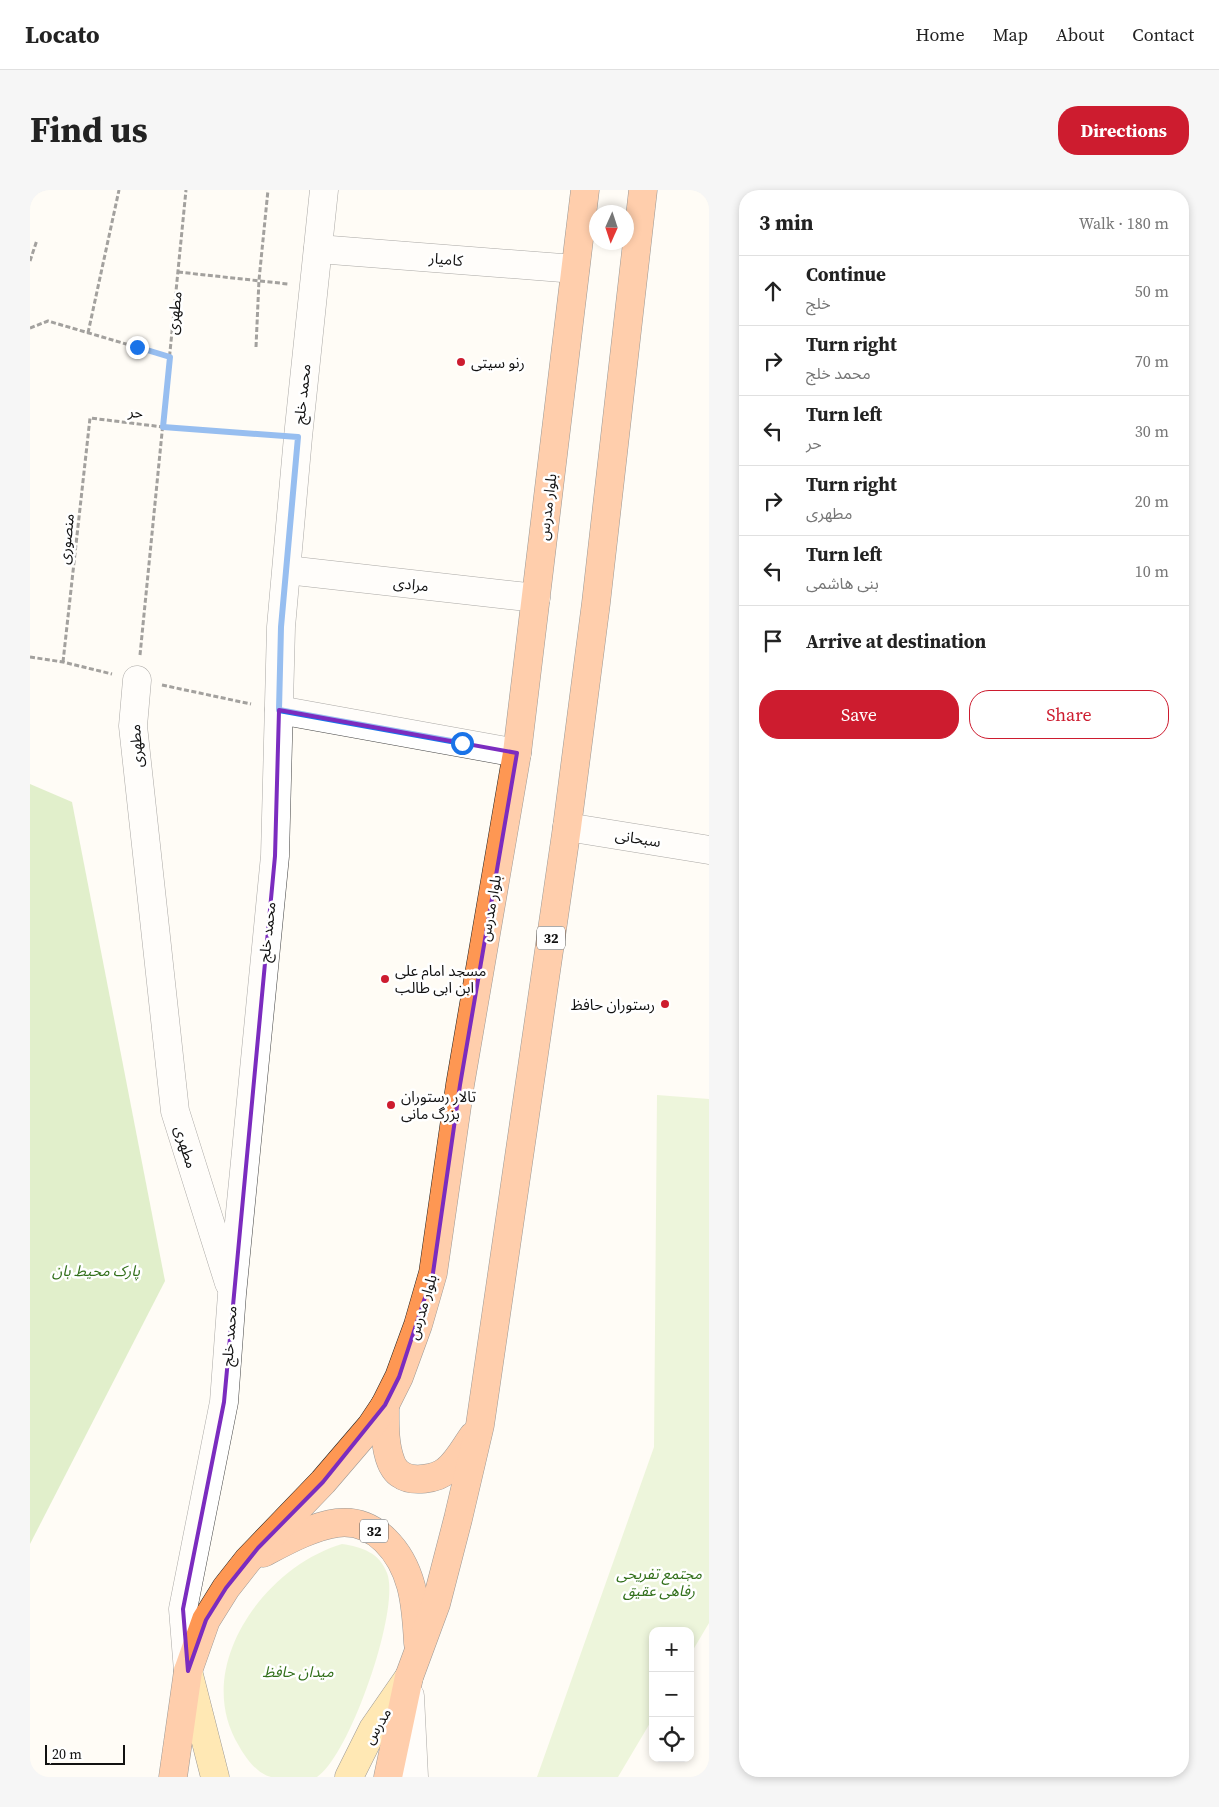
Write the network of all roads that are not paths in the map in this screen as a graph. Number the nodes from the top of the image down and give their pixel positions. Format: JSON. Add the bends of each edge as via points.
{"nodes":[{"id":1,"x":324,"y":190,"type":"edge"},
{"id":2,"x":585,"y":190,"type":"edge"},
{"id":3,"x":643,"y":190,"type":"edge"},
{"id":4,"x":318,"y":249,"type":"junction"},
{"id":5,"x":575,"y":269,"type":"junction"},
{"id":6,"x":287,"y":570,"type":"junction"},
{"id":7,"x":536,"y":598,"type":"junction"},
{"id":8,"x":137,"y":680,"type":"road end"},
{"id":9,"x":279,"y":710,"type":"junction"},
{"id":10,"x":517,"y":753,"type":"junction"},
{"id":11,"x":567,"y":827,"type":"junction"},
{"id":12,"x":709,"y":850,"type":"edge"},
{"id":13,"x":232,"y":1294,"type":"junction"},
{"id":14,"x":385,"y":1405,"type":"junction"},
{"id":15,"x":480,"y":1425,"type":"junction"},
{"id":16,"x":248,"y":1560,"type":"junction"},
{"id":17,"x":419,"y":1652,"type":"junction"},
{"id":18,"x":188,"y":1671,"type":"junction"},
{"id":19,"x":409,"y":1677,"type":"junction"},
{"id":20,"x":173,"y":1777,"type":"edge"},
{"id":21,"x":215,"y":1777,"type":"edge"},
{"id":22,"x":349,"y":1777,"type":"edge"},
{"id":23,"x":388,"y":1777,"type":"edge"},
{"id":24,"x":414,"y":1777,"type":"edge"}],
"edges":[{"from":1,"to":4,"type":"street","name":"محمد خلج"},
{"from":2,"to":5,"type":"highway","name":"بلوار مدرس","number":"32"},
{"from":3,"to":11,"type":"highway","number":"32"},
{"from":4,"to":5,"type":"street","name":"کامیار"},
{"from":4,"to":6,"type":"street","name":"محمد خلج"},
{"from":5,"to":7,"type":"highway","name":"بلوار مدرس","number":"32"},
{"from":6,"to":7,"type":"street","name":"مرادی"},
{"from":6,"to":9,"type":"street","name":"محمد خلج","via":[[281,627]]},
{"from":7,"to":10,"type":"highway","name":"بلوار مدرس","number":"32"},
{"from":8,"to":13,"type":"street","name":"مطهری","via":[[133,726],[175,1112]]},
{"from":9,"to":10,"type":"street"},
{"from":9,"to":13,"type":"street","name":"محمد خلج","via":[[275,856]]},
{"from":10,"to":14,"type":"highway","name":"بلوار مدرس","number":"32","via":[[460,1084],[433,1273],[418,1325]]},
{"from":11,"to":12,"type":"street","name":"سبحانی"},
{"from":11,"to":15,"type":"highway","number":"32"},
{"from":13,"to":18,"type":"street","name":"محمد خلج","via":[[224,1402],[183,1609]]},
{"from":14,"to":15,"type":"highway","via":[[386,1448],[399,1474],[412,1478],[430,1478],[446,1471]]},
{"from":14,"to":16,"type":"highway","name":"بلوار مدرس","number":"32","via":[[323,1482]]},
{"from":15,"to":17,"type":"highway","number":"32","via":[[436,1604]]},
{"from":16,"to":17,"type":"highway","number":"32","via":[[296,1537],[336,1523],[368,1528],[383,1537],[396,1551],[410,1584]]},
{"from":16,"to":18,"type":"highway","name":"بلوار مدرس","number":"32","via":[[206,1620]]},
{"from":17,"to":19,"type":"highway","number":"32"},
{"from":18,"to":20,"type":"highway","name":"بلوار مدرس"},
{"from":18,"to":21,"type":"main road"},
{"from":19,"to":22,"type":"main road","name":"مدرس","via":[[373,1729]]},
{"from":19,"to":23,"type":"highway"},
{"from":19,"to":24,"type":"street"}]}
